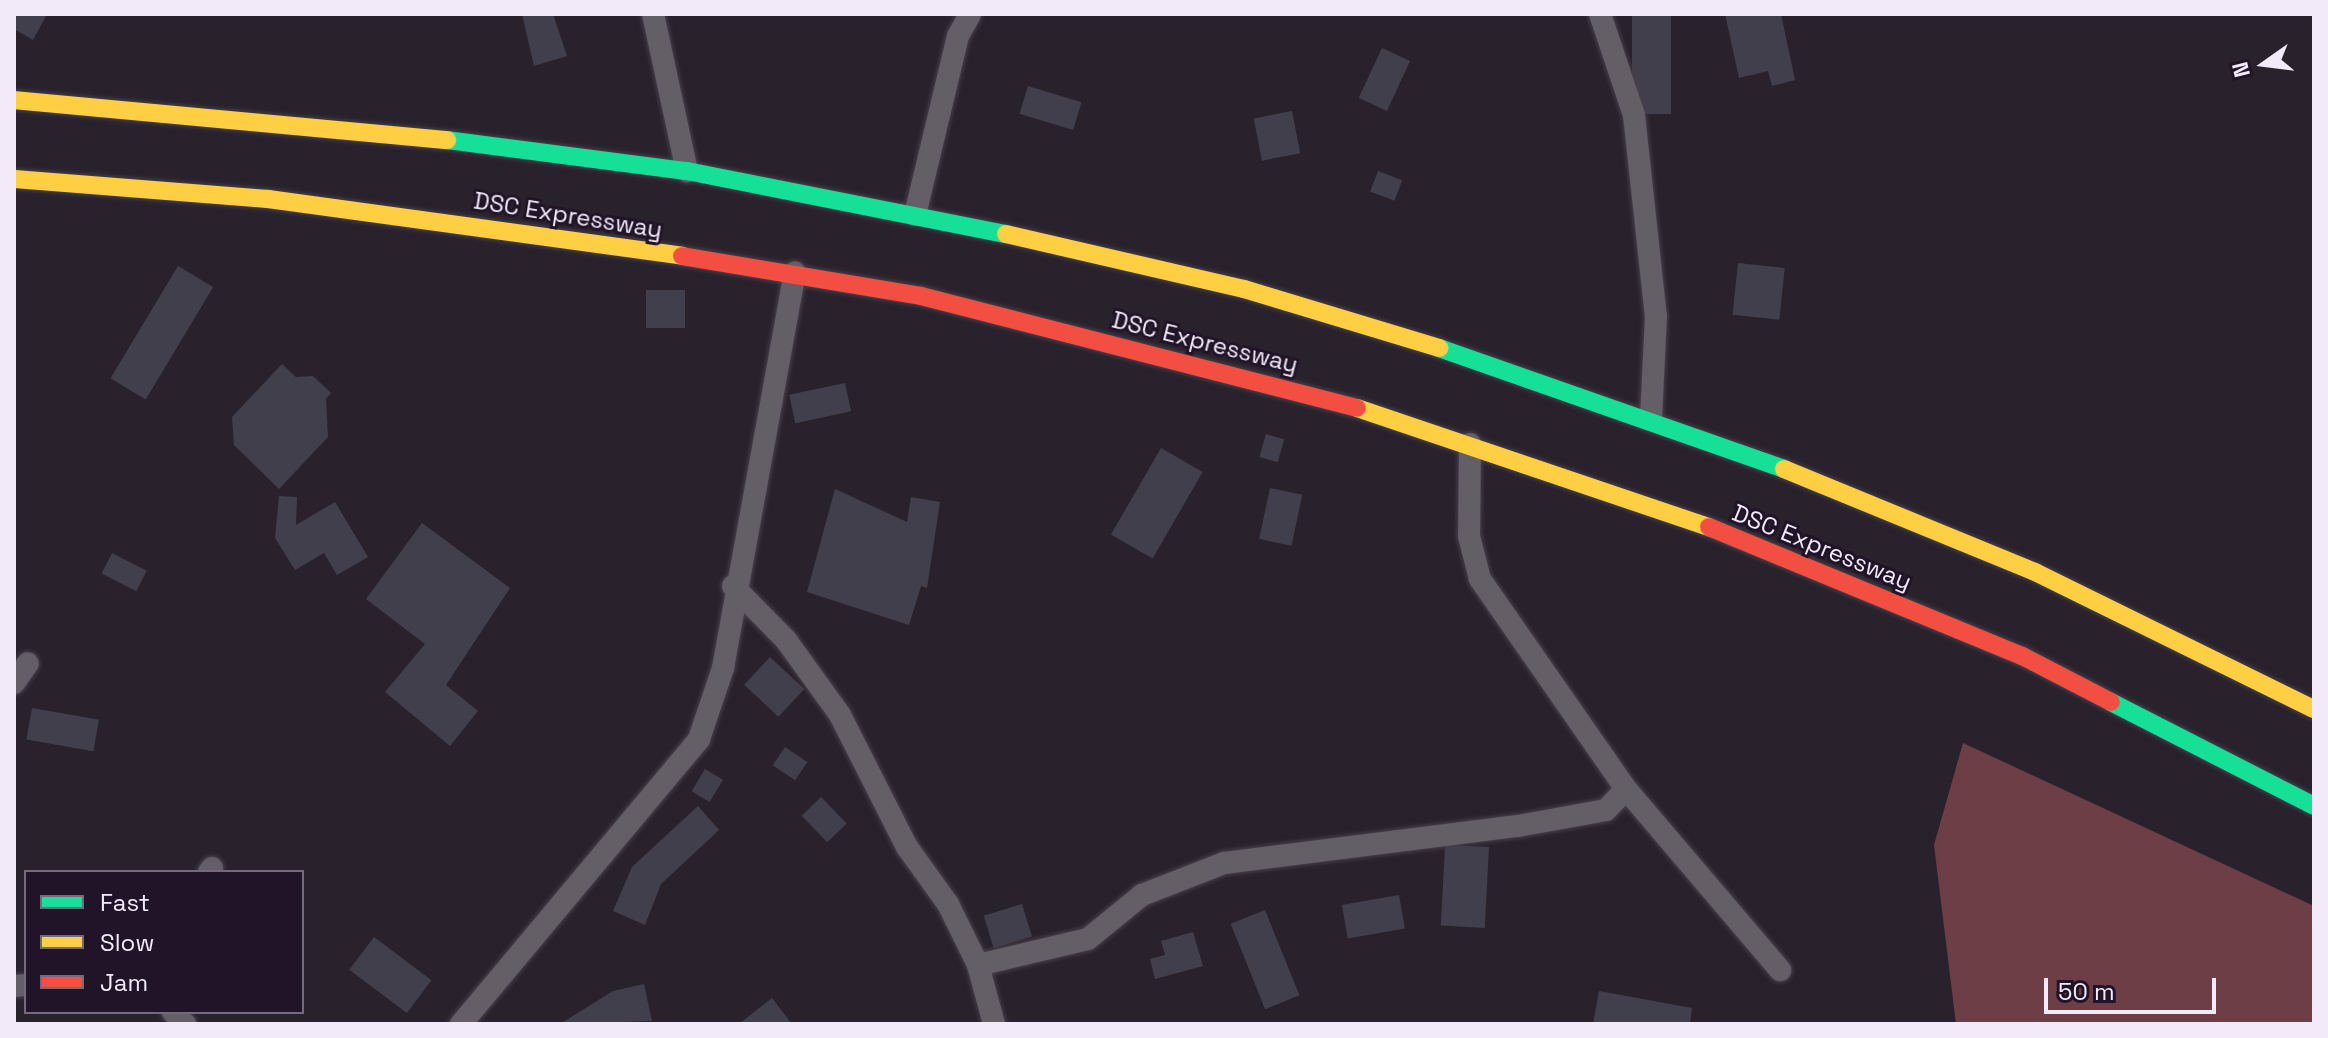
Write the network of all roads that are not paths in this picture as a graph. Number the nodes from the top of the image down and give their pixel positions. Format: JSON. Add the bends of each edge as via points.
{"nodes":[{"id":1,"x":653,"y":14,"type":"edge"},
{"id":2,"x":970,"y":14,"type":"edge"},
{"id":3,"x":1600,"y":14,"type":"edge"},
{"id":4,"x":14,"y":100,"type":"edge"},
{"id":5,"x":687,"y":171,"type":"junction"},
{"id":6,"x":14,"y":179,"type":"edge"},
{"id":7,"x":915,"y":215,"type":"junction"},
{"id":8,"x":795,"y":272,"type":"junction"},
{"id":9,"x":1651,"y":420,"type":"junction"},
{"id":10,"x":1470,"y":444,"type":"junction"},
{"id":11,"x":733,"y":586,"type":"junction"},
{"id":12,"x":28,"y":663,"type":"dead end"},
{"id":13,"x":14,"y":683,"type":"edge"},
{"id":14,"x":2314,"y":709,"type":"edge"},
{"id":15,"x":1626,"y":789,"type":"junction"},
{"id":16,"x":2314,"y":806,"type":"edge"},
{"id":17,"x":978,"y":965,"type":"junction"},
{"id":18,"x":1780,"y":970,"type":"dead end"},
{"id":19,"x":470,"y":1021,"type":"edge"},
{"id":20,"x":994,"y":1024,"type":"edge"}],
"edges":[{"from":1,"to":5,"type":"street"},
{"from":2,"to":7,"type":"street","via":[[958,36]]},
{"from":3,"to":9,"type":"street","via":[[1634,115],[1656,316]]},
{"from":4,"to":5,"type":"main road","via":[[338,126]]},
{"from":5,"to":7,"type":"main road"},
{"from":6,"to":8,"type":"main road","name":"DSC Expressway","via":[[268,199]]},
{"from":7,"to":9,"type":"main road","via":[[1244,289],[1501,367]]},
{"from":8,"to":10,"type":"main road","name":"DSC Expressway","via":[[921,296],[1206,366]]},
{"from":8,"to":11,"type":"street"},
{"from":9,"to":14,"type":"main road","via":[[2035,572]]},
{"from":10,"to":15,"type":"street","via":[[1469,536],[1480,579]]},
{"from":10,"to":16,"type":"main road","name":"DSC Expressway","via":[[1607,488],[1954,626]]},
{"from":11,"to":17,"type":"street","via":[[786,640],[840,715],[907,847],[948,904]]},
{"from":11,"to":19,"type":"street","via":[[723,668],[699,739]]},
{"from":12,"to":13,"type":"street"},
{"from":15,"to":17,"type":"street","via":[[1606,810],[1224,863],[1142,895],[1088,939]]},
{"from":15,"to":18,"type":"street"},
{"from":17,"to":20,"type":"street"}]}
